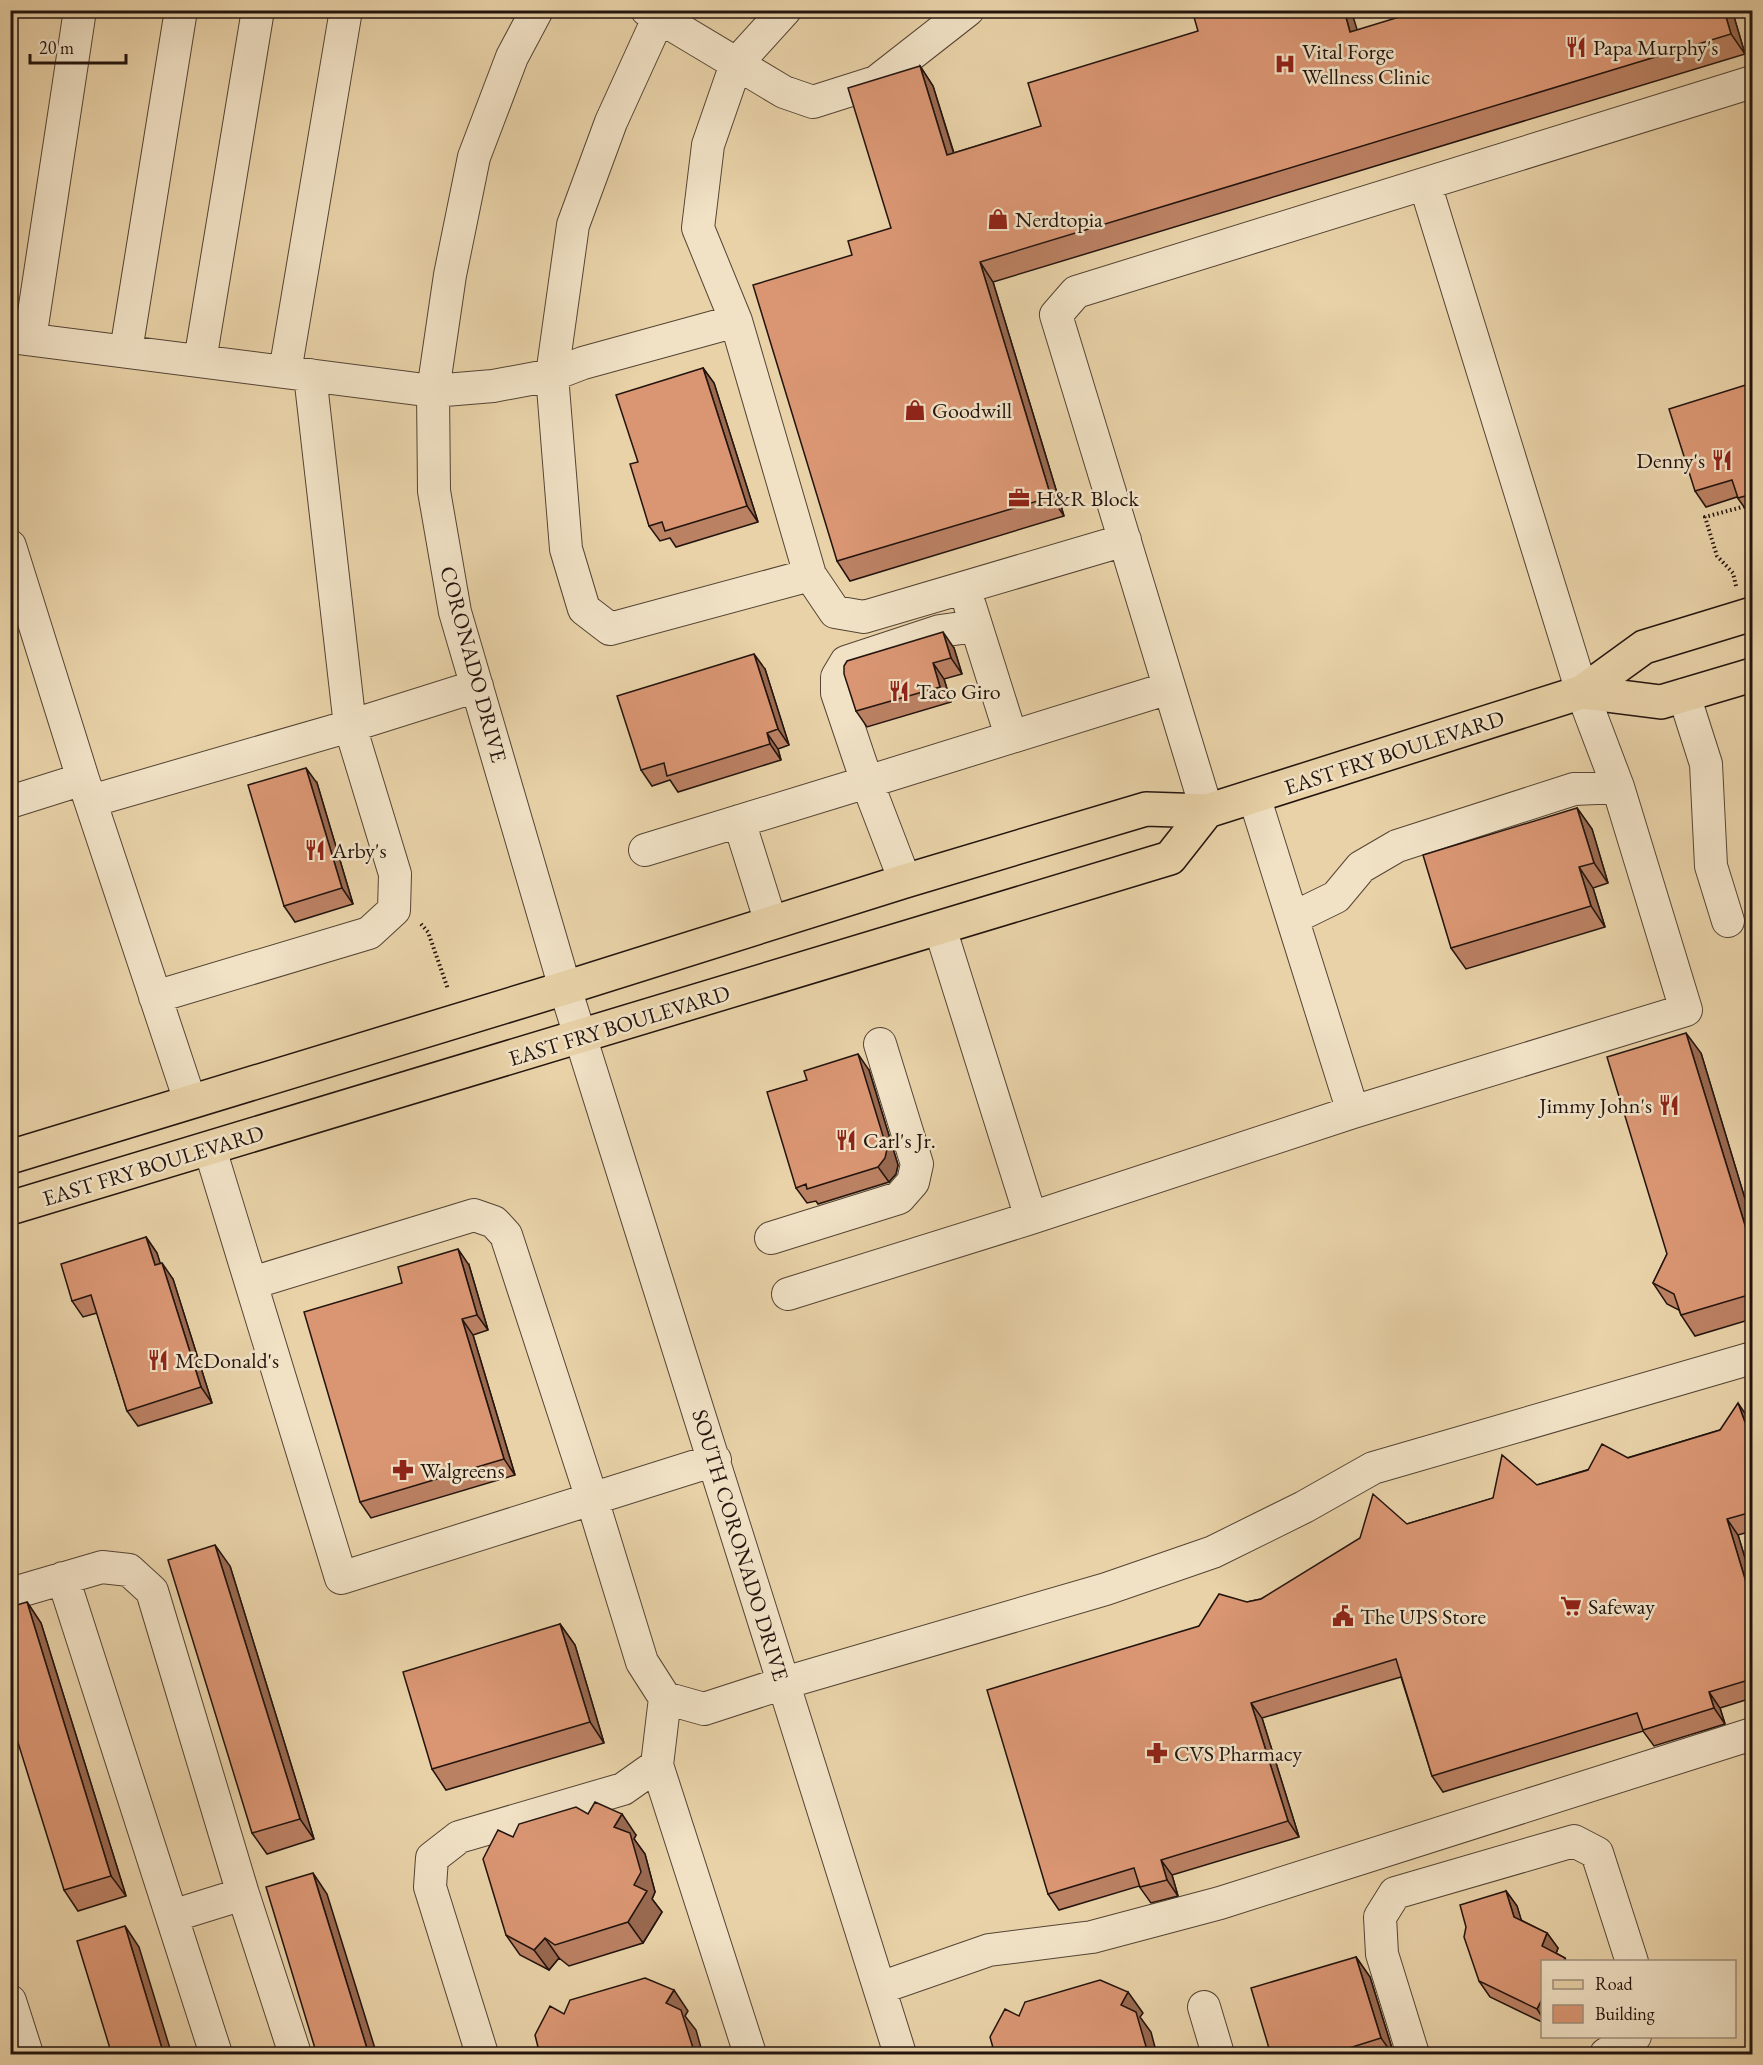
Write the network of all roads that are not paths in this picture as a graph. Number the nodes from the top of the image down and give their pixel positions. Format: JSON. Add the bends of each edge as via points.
{"nodes":[{"id":1,"x":80,"y":10,"type":"edge"},
{"id":2,"x":181,"y":10,"type":"edge"},
{"id":3,"x":258,"y":10,"type":"edge"},
{"id":4,"x":346,"y":10,"type":"edge"},
{"id":5,"x":537,"y":10,"type":"edge"},
{"id":6,"x":785,"y":10,"type":"edge"},
{"id":7,"x":968,"y":10,"type":"edge"},
{"id":8,"x":655,"y":13,"type":"edge"},
{"id":9,"x":736,"y":64,"type":"junction"},
{"id":10,"x":1752,"y":82,"type":"edge"},
{"id":11,"x":1425,"y":184,"type":"junction"},
{"id":12,"x":736,"y":321,"type":"junction"},
{"id":13,"x":20,"y":338,"type":"edge"},
{"id":14,"x":126,"y":351,"type":"junction"},
{"id":15,"x":200,"y":361,"type":"junction"},
{"id":16,"x":297,"y":374,"type":"junction"},
{"id":17,"x":552,"y":375,"type":"junction"},
{"id":18,"x":433,"y":391,"type":"junction"},
{"id":19,"x":1125,"y":540,"type":"junction"},
{"id":20,"x":10,"y":546,"type":"edge"},
{"id":21,"x":810,"y":575,"type":"junction"},
{"id":22,"x":964,"y":588,"type":"junction"},
{"id":23,"x":1746,"y":604,"type":"edge"},
{"id":24,"x":976,"y":626,"type":"junction"},
{"id":25,"x":1752,"y":675,"type":"edge"},
{"id":26,"x":477,"y":686,"type":"junction"},
{"id":27,"x":1169,"y":688,"type":"junction"},
{"id":28,"x":1582,"y":692,"type":"junction"},
{"id":29,"x":1684,"y":695,"type":"junction"},
{"id":30,"x":350,"y":726,"type":"junction"},
{"id":31,"x":1011,"y":736,"type":"junction"},
{"id":32,"x":867,"y":782,"type":"junction"},
{"id":33,"x":1618,"y":787,"type":"junction"},
{"id":34,"x":87,"y":790,"type":"junction"},
{"id":35,"x":1254,"y":796,"type":"junction"},
{"id":36,"x":10,"y":802,"type":"edge"},
{"id":37,"x":1207,"y":811,"type":"junction"},
{"id":38,"x":739,"y":821,"type":"junction"},
{"id":39,"x":645,"y":850,"type":"dead end"},
{"id":40,"x":905,"y":881,"type":"junction"},
{"id":41,"x":1293,"y":918,"type":"junction"},
{"id":42,"x":1728,"y":921,"type":"dead end"},
{"id":43,"x":771,"y":923,"type":"junction"},
{"id":44,"x":940,"y":928,"type":"junction"},
{"id":45,"x":565,"y":988,"type":"junction"},
{"id":46,"x":155,"y":997,"type":"junction"},
{"id":47,"x":581,"y":1036,"type":"junction"},
{"id":48,"x":880,"y":1044,"type":"dead end"},
{"id":49,"x":190,"y":1101,"type":"junction"},
{"id":50,"x":1353,"y":1112,"type":"junction"},
{"id":51,"x":210,"y":1149,"type":"junction"},
{"id":52,"x":10,"y":1157,"type":"edge"},
{"id":53,"x":10,"y":1208,"type":"edge"},
{"id":54,"x":1030,"y":1218,"type":"junction"},
{"id":55,"x":771,"y":1238,"type":"dead end"},
{"id":56,"x":252,"y":1283,"type":"junction"},
{"id":57,"x":788,"y":1294,"type":"dead end"},
{"id":58,"x":1752,"y":1358,"type":"edge"},
{"id":59,"x":715,"y":1460,"type":"junction"},
{"id":60,"x":592,"y":1499,"type":"junction"},
{"id":61,"x":63,"y":1578,"type":"junction"},
{"id":62,"x":10,"y":1594,"type":"edge"},
{"id":63,"x":784,"y":1683,"type":"junction"},
{"id":64,"x":665,"y":1698,"type":"junction"},
{"id":65,"x":1752,"y":1734,"type":"edge"},
{"id":66,"x":657,"y":1765,"type":"junction"},
{"id":67,"x":243,"y":1894,"type":"junction"},
{"id":68,"x":172,"y":1916,"type":"junction"},
{"id":69,"x":1631,"y":1960,"type":"edge"},
{"id":70,"x":880,"y":1988,"type":"junction"},
{"id":71,"x":10,"y":2001,"type":"edge"},
{"id":72,"x":1204,"y":2007,"type":"dead end"},
{"id":73,"x":1633,"y":2038,"type":"edge"},
{"id":74,"x":27,"y":2055,"type":"edge"},
{"id":75,"x":216,"y":2055,"type":"edge"},
{"id":76,"x":295,"y":2055,"type":"edge"},
{"id":77,"x":482,"y":2055,"type":"edge"},
{"id":78,"x":750,"y":2055,"type":"edge"},
{"id":79,"x":900,"y":2055,"type":"edge"},
{"id":80,"x":1218,"y":2055,"type":"edge"},
{"id":81,"x":1413,"y":2055,"type":"edge"},
{"id":82,"x":1606,"y":2055,"type":"edge"}],
"edges":[{"from":1,"to":13,"type":"street"},
{"from":2,"to":14,"type":"street"},
{"from":3,"to":15,"type":"street"},
{"from":4,"to":16,"type":"street"},
{"from":5,"to":18,"type":"street","name":"CORONADO DRIVE","via":[[512,57],[474,157],[450,274]]},
{"from":6,"to":9,"type":"street"},
{"from":7,"to":9,"type":"street","via":[[876,82],[813,102],[784,92]]},
{"from":8,"to":9,"type":"street"},
{"from":8,"to":17,"type":"street","via":[[573,225]]},
{"from":9,"to":12,"type":"street","via":[[708,145],[698,228]]},
{"from":10,"to":11,"type":"street"},
{"from":11,"to":19,"type":"street","via":[[1076,292],[1056,315]]},
{"from":11,"to":28,"type":"street"},
{"from":12,"to":17,"type":"street"},
{"from":12,"to":21,"type":"street"},
{"from":13,"to":14,"type":"street"},
{"from":14,"to":15,"type":"street"},
{"from":15,"to":16,"type":"street"},
{"from":16,"to":18,"type":"street"},
{"from":16,"to":30,"type":"street"},
{"from":17,"to":18,"type":"street","via":[[494,386]]},
{"from":17,"to":21,"type":"street","via":[[566,549],[584,609],[610,629]]},
{"from":18,"to":26,"type":"street","name":"CORONADO DRIVE","via":[[434,491],[455,612]]},
{"from":19,"to":22,"type":"street"},
{"from":19,"to":27,"type":"street"},
{"from":20,"to":34,"type":"street"},
{"from":21,"to":22,"type":"street","via":[[835,612],[864,617]]},
{"from":22,"to":24,"type":"street"},
{"from":23,"to":28,"type":"main road","name":"EAST FRY BOULEVARD","via":[[1644,647]]},
{"from":24,"to":31,"type":"street"},
{"from":24,"to":32,"type":"street","via":[[940,631],[846,662],[837,677],[837,693]]},
{"from":25,"to":29,"type":"main road","name":"EAST FRY BOULEVARD"},
{"from":26,"to":30,"type":"street"},
{"from":26,"to":45,"type":"street","name":"CORONADO DRIVE"},
{"from":27,"to":31,"type":"street"},
{"from":27,"to":37,"type":"street"},
{"from":28,"to":29,"type":"main road","name":"EAST FRY BOULEVARD","via":[[1661,702]]},
{"from":28,"to":33,"type":"street"},
{"from":28,"to":35,"type":"main road","name":"EAST FRY BOULEVARD"},
{"from":29,"to":42,"type":"street","via":[[1706,764],[1711,866]]},
{"from":30,"to":34,"type":"street"},
{"from":30,"to":46,"type":"street","via":[[395,874],[394,910],[369,933]]},
{"from":31,"to":32,"type":"street"},
{"from":32,"to":38,"type":"street"},
{"from":32,"to":40,"type":"street"},
{"from":33,"to":41,"type":"street","via":[[1574,789],[1397,846],[1361,867],[1336,897]]},
{"from":33,"to":50,"type":"street","via":[[1686,1010]]},
{"from":34,"to":36,"type":"street"},
{"from":34,"to":46,"type":"street"},
{"from":35,"to":37,"type":"main road","name":"EAST FRY BOULEVARD"},
{"from":35,"to":41,"type":"street"},
{"from":37,"to":40,"type":"main road","name":"EAST FRY BOULEVARD","via":[[1146,809]]},
{"from":37,"to":44,"type":"main road","name":"EAST FRY BOULEVARD","via":[[1170,858]]},
{"from":38,"to":39,"type":"street"},
{"from":38,"to":43,"type":"street"},
{"from":40,"to":43,"type":"main road","name":"EAST FRY BOULEVARD"},
{"from":41,"to":50,"type":"street"},
{"from":43,"to":45,"type":"main road","name":"EAST FRY BOULEVARD"},
{"from":44,"to":47,"type":"main road","name":"EAST FRY BOULEVARD"},
{"from":44,"to":54,"type":"street"},
{"from":45,"to":47,"type":"street","name":"CORONADO DRIVE"},
{"from":45,"to":49,"type":"main road","name":"EAST FRY BOULEVARD"},
{"from":46,"to":49,"type":"street"},
{"from":47,"to":51,"type":"main road","name":"EAST FRY BOULEVARD"},
{"from":47,"to":59,"type":"street","name":"SOUTH CORONADO DRIVE"},
{"from":48,"to":55,"type":"street","via":[[917,1164],[914,1182],[899,1198]]},
{"from":49,"to":52,"type":"main road","name":"EAST FRY BOULEVARD"},
{"from":50,"to":54,"type":"street"},
{"from":51,"to":53,"type":"main road","name":"EAST FRY BOULEVARD"},
{"from":51,"to":56,"type":"street"},
{"from":54,"to":57,"type":"street"},
{"from":56,"to":60,"type":"street","via":[[474,1215],[494,1222],[506,1235]]},
{"from":56,"to":60,"type":"street","via":[[340,1578]]},
{"from":58,"to":63,"type":"street","via":[[1373,1468],[1213,1552],[1106,1589]]},
{"from":59,"to":60,"type":"street"},
{"from":59,"to":63,"type":"street","name":"SOUTH CORONADO DRIVE"},
{"from":60,"to":64,"type":"street","via":[[642,1662]]},
{"from":61,"to":62,"type":"street"},
{"from":61,"to":67,"type":"street","via":[[102,1567],[129,1570],[152,1591]]},
{"from":61,"to":68,"type":"street"},
{"from":63,"to":64,"type":"street","via":[[704,1708]]},
{"from":63,"to":70,"type":"street","name":"SOUTH CORONADO DRIVE"},
{"from":64,"to":66,"type":"street"},
{"from":65,"to":70,"type":"street","via":[[1220,1903],[1092,1937],[989,1950]]},
{"from":66,"to":77,"type":"street","via":[[624,1789],[459,1837],[432,1858],[430,1887]]},
{"from":66,"to":78,"type":"street"},
{"from":67,"to":68,"type":"street"},
{"from":67,"to":76,"type":"street"},
{"from":68,"to":75,"type":"street"},
{"from":69,"to":81,"type":"street","via":[[1597,1853],[1574,1841],[1395,1893],[1380,1917],[1382,1954]]},
{"from":70,"to":79,"type":"street","name":"SOUTH CORONADO DRIVE"},
{"from":71,"to":74,"type":"street"},
{"from":72,"to":80,"type":"street"},
{"from":73,"to":82,"type":"street"}]}
